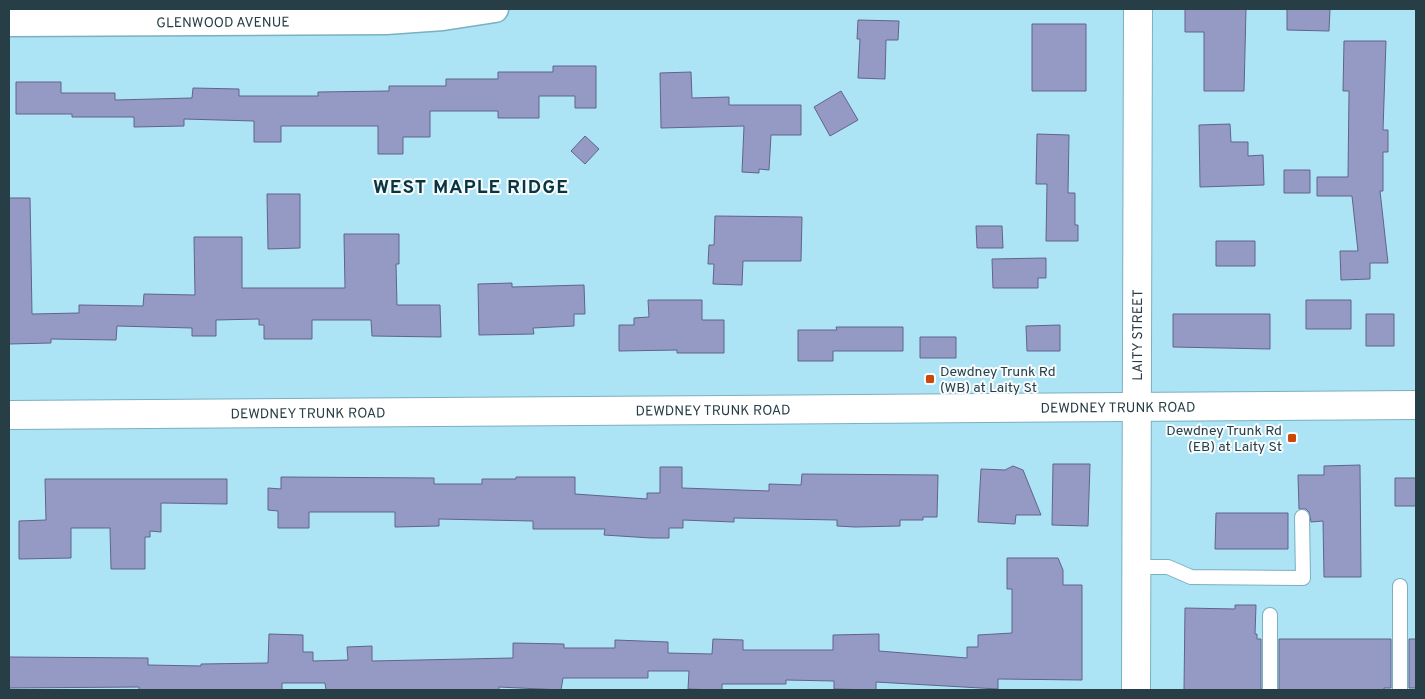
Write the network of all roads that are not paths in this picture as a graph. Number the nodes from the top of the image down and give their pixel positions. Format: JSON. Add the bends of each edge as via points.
{"nodes":[{"id":1,"x":495,"y":9,"type":"edge"},
{"id":2,"x":1138,"y":9,"type":"edge"},
{"id":3,"x":9,"y":23,"type":"edge"},
{"id":4,"x":1416,"y":405,"type":"edge"},
{"id":5,"x":1136,"y":408,"type":"junction"},
{"id":6,"x":9,"y":415,"type":"edge"},
{"id":7,"x":1302,"y":517,"type":"dead end"},
{"id":8,"x":1136,"y":566,"type":"junction"},
{"id":9,"x":1400,"y":586,"type":"dead end"},
{"id":10,"x":1270,"y":615,"type":"dead end"},
{"id":11,"x":1136,"y":690,"type":"edge"},
{"id":12,"x":1270,"y":690,"type":"edge"},
{"id":13,"x":1400,"y":690,"type":"edge"}],
"edges":[{"from":1,"to":3,"type":"street","name":"GLENWOOD AVENUE","via":[[386,21]]},
{"from":2,"to":5,"type":"main road","name":"LAITY STREET"},
{"from":4,"to":5,"type":"main road","name":"DEWDNEY TRUNK ROAD"},
{"from":5,"to":6,"type":"main road","name":"DEWDNEY TRUNK ROAD"},
{"from":5,"to":8,"type":"main road","name":"LAITY STREET"},
{"from":7,"to":8,"type":"lane","via":[[1303,578],[1191,577],[1168,567]]},
{"from":8,"to":11,"type":"main road","name":"LAITY STREET"},
{"from":9,"to":13,"type":"lane"},
{"from":10,"to":12,"type":"lane"}]}
